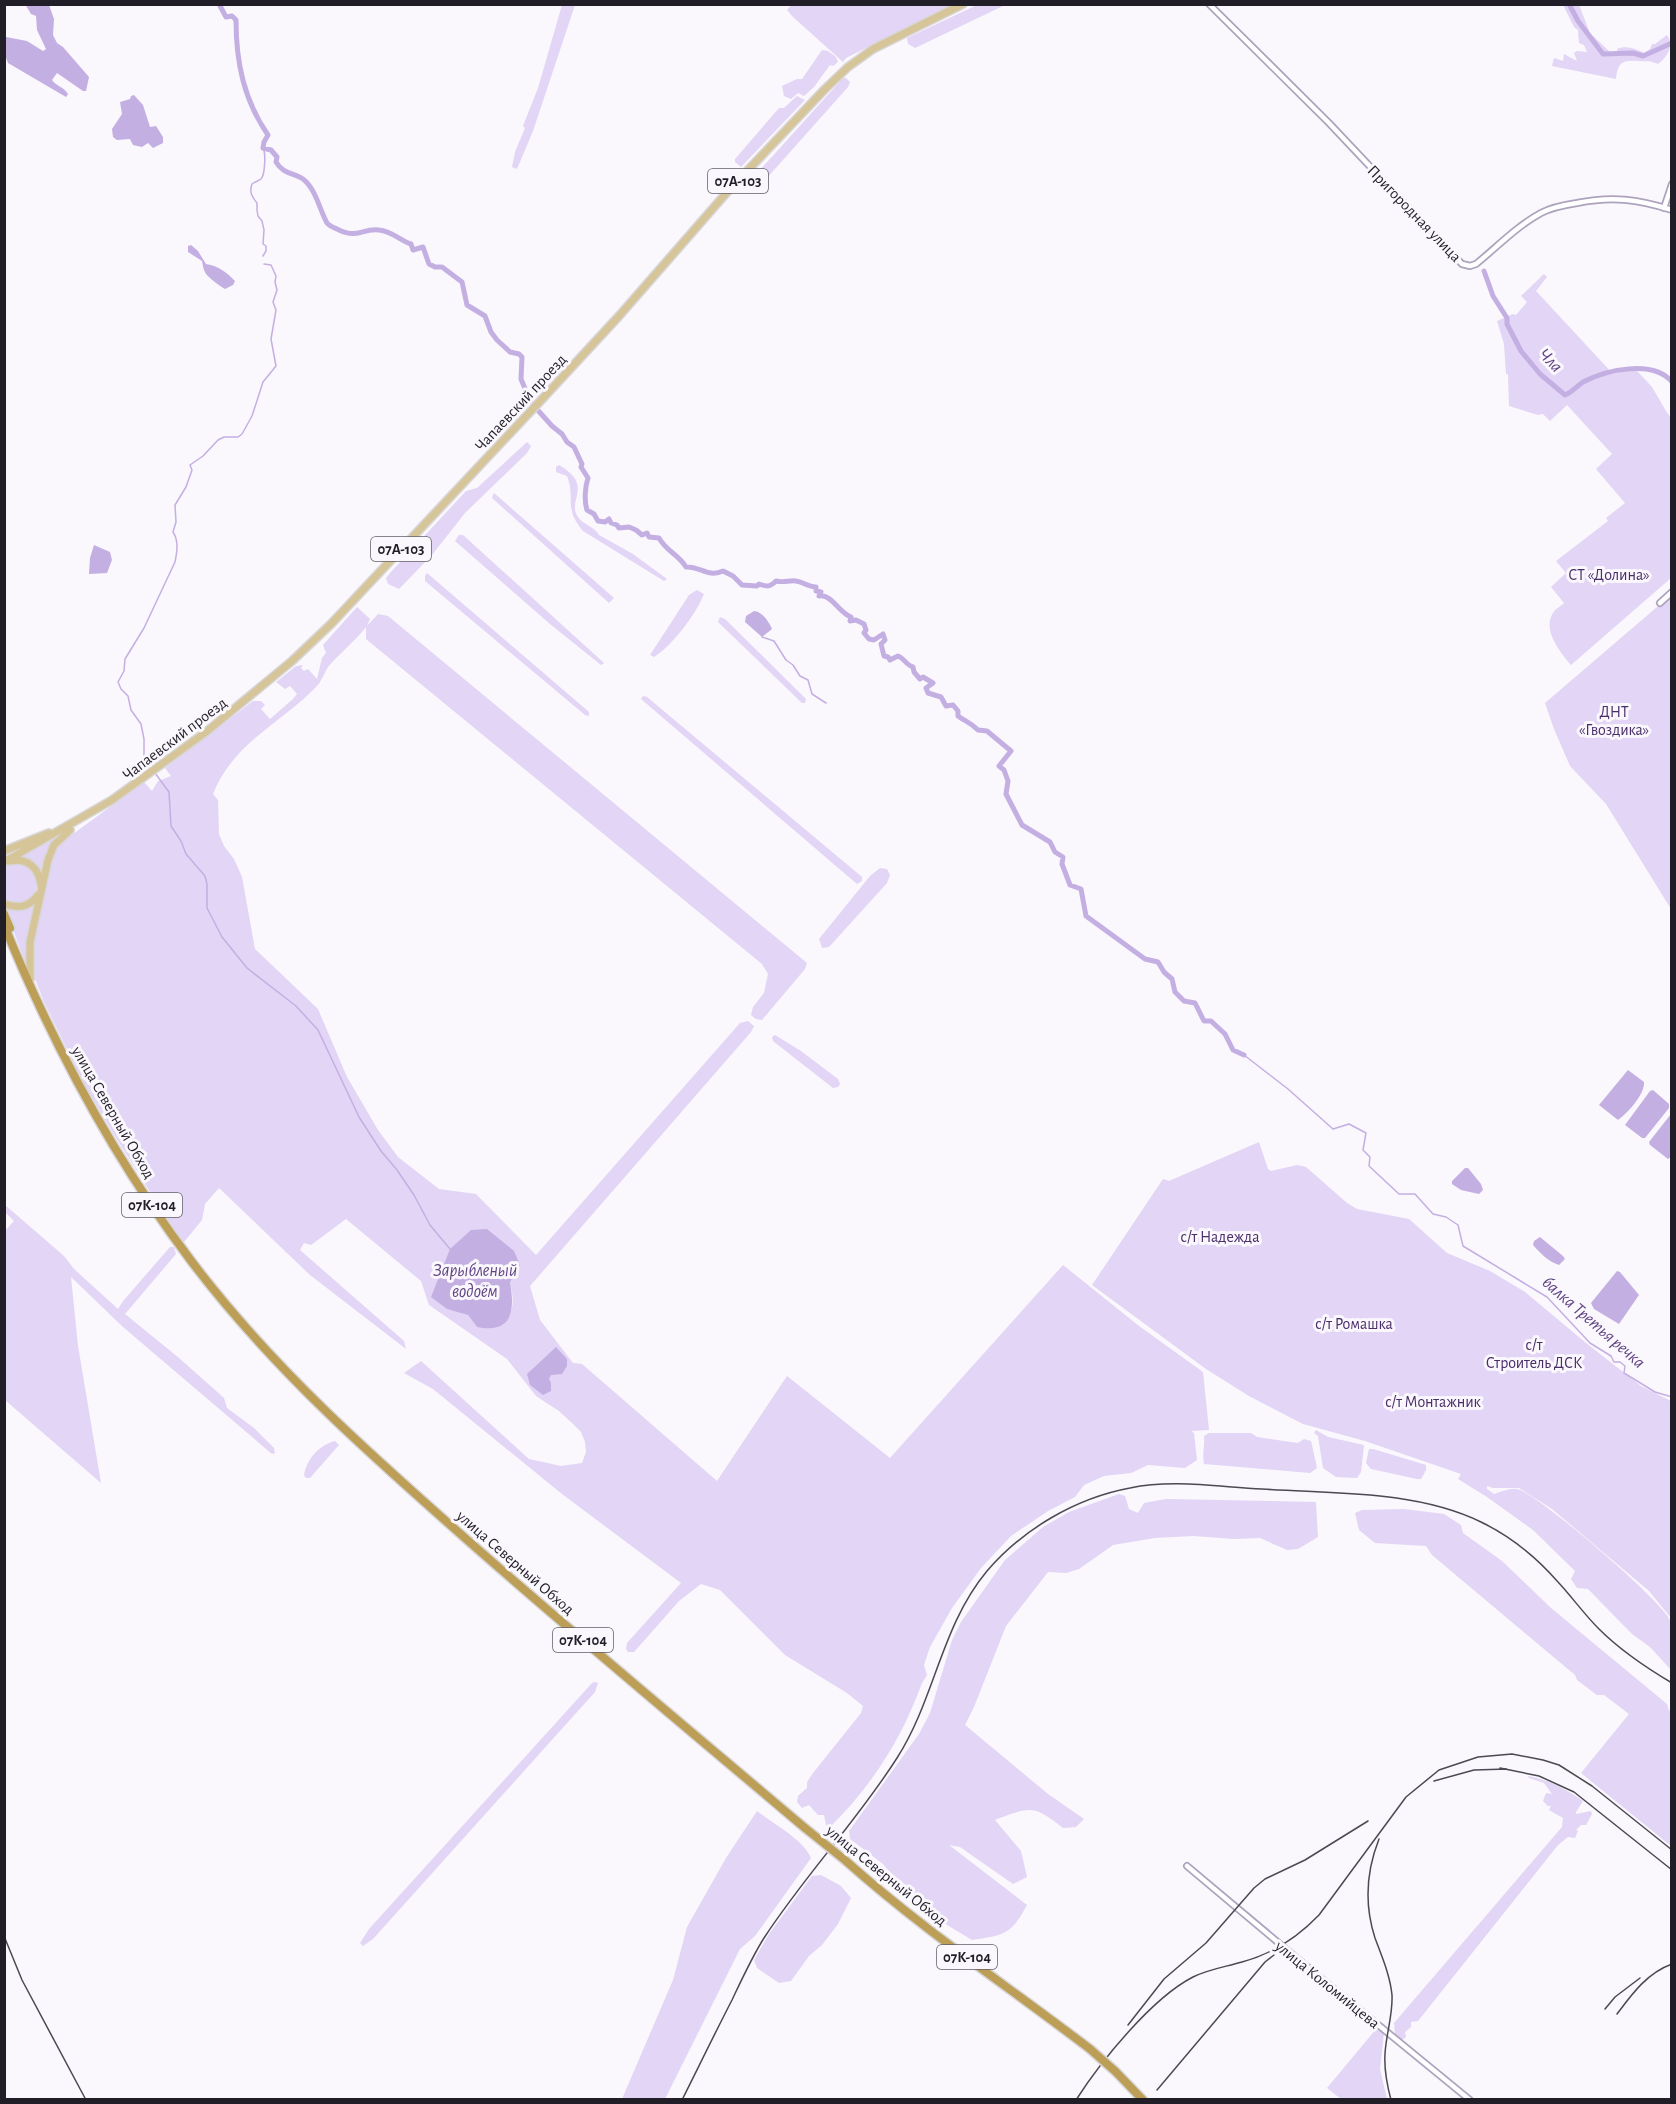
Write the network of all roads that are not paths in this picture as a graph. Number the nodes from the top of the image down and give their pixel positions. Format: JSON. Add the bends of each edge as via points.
{"nodes":[{"id":1,"x":963,"y":4,"type":"edge"},
{"id":2,"x":1209,"y":4,"type":"edge"},
{"id":3,"x":1671,"y":184,"type":"edge"},
{"id":4,"x":1665,"y":208,"type":"junction"},
{"id":5,"x":1671,"y":210,"type":"edge"},
{"id":6,"x":1671,"y":592,"type":"edge"},
{"id":7,"x":1660,"y":603,"type":"dead end"},
{"id":8,"x":144,"y":778,"type":"junction"},
{"id":9,"x":112,"y":800,"type":"junction"},
{"id":10,"x":60,"y":829,"type":"junction"},
{"id":11,"x":4,"y":851,"type":"edge"},
{"id":12,"x":4,"y":861,"type":"edge"},
{"id":13,"x":41,"y":890,"type":"junction"},
{"id":14,"x":4,"y":904,"type":"edge"},
{"id":15,"x":4,"y":914,"type":"edge"},
{"id":16,"x":4,"y":925,"type":"edge"},
{"id":17,"x":27,"y":971,"type":"junction"},
{"id":18,"x":1187,"y":1866,"type":"dead end"},
{"id":19,"x":1143,"y":2100,"type":"edge"},
{"id":20,"x":1470,"y":2100,"type":"edge"}],
"edges":[{"from":1,"to":8,"type":"main road","name":"Чапаевский проезд","number":"07А-103","via":[[873,49],[843,72],[729,190],[619,316],[314,641],[256,692]]},
{"from":2,"to":4,"type":"street","name":"Пригородная улица","via":[[1465,265],[1476,264],[1531,219],[1554,207],[1602,199],[1635,200]]},
{"from":3,"to":4,"type":"street"},
{"from":4,"to":5,"type":"street"},
{"from":6,"to":7,"type":"street"},
{"from":8,"to":9,"type":"main road","name":"Чапаевский проезд","number":"07А-103"},
{"from":8,"to":10,"type":"main road","number":"07А-103"},
{"from":9,"to":12,"type":"main road","name":"Чапаевский проезд","number":"07А-103"},
{"from":9,"to":13,"type":"main road","via":[[59,838]]},
{"from":10,"to":11,"type":"main road"},
{"from":10,"to":12,"type":"main road","number":"07А-103"},
{"from":12,"to":13,"type":"main road","via":[[27,862],[37,872]]},
{"from":13,"to":14,"type":"main road","via":[[26,906]]},
{"from":13,"to":17,"type":"main road"},
{"from":15,"to":17,"type":"highway","number":"07К-104"},
{"from":16,"to":17,"type":"highway","number":"07К-104"},
{"from":17,"to":19,"type":"highway","name":"улица Северный Обход","number":"07К-104","bridge":true,"via":[[79,1086],[145,1197],[212,1288],[319,1407],[664,1710],[921,1923],[1090,2049]]},
{"from":18,"to":20,"type":"street","name":"улица Коломийцева"}]}
